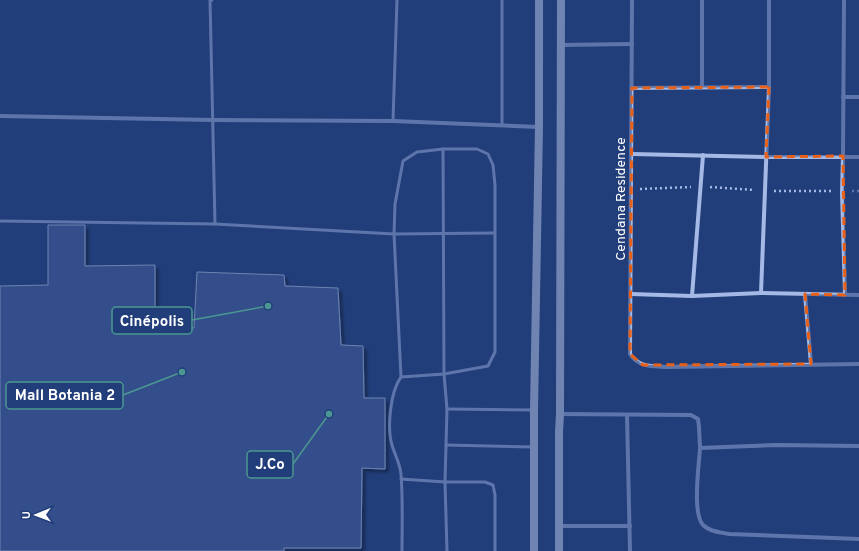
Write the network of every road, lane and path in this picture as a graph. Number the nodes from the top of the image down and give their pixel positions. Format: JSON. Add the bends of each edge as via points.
{"nodes":[{"id":1,"x":212,"y":0,"type":"edge"},
{"id":2,"x":397,"y":0,"type":"edge"},
{"id":3,"x":502,"y":0,"type":"edge"},
{"id":4,"x":539,"y":0,"type":"edge"},
{"id":5,"x":561,"y":0,"type":"edge"},
{"id":6,"x":632,"y":0,"type":"edge"},
{"id":7,"x":702,"y":0,"type":"edge"},
{"id":8,"x":769,"y":0,"type":"edge"},
{"id":9,"x":844,"y":0,"type":"edge"},
{"id":10,"x":632,"y":44,"type":"junction"},
{"id":11,"x":561,"y":46,"type":"junction"},
{"id":12,"x":702,"y":87,"type":"junction"},
{"id":13,"x":769,"y":87,"type":"junction"},
{"id":14,"x":632,"y":88,"type":"junction"},
{"id":15,"x":843,"y":97,"type":"junction"},
{"id":16,"x":859,"y":97,"type":"edge"},
{"id":17,"x":0,"y":116,"type":"edge"},
{"id":18,"x":212,"y":120,"type":"junction"},
{"id":19,"x":393,"y":121,"type":"junction"},
{"id":20,"x":502,"y":125,"type":"junction"},
{"id":21,"x":539,"y":127,"type":"junction"},
{"id":22,"x":443,"y":149,"type":"junction"},
{"id":23,"x":632,"y":154,"type":"junction"},
{"id":24,"x":703,"y":155,"type":"junction"},
{"id":25,"x":843,"y":156,"type":"junction"},
{"id":26,"x":766,"y":157,"type":"junction"},
{"id":27,"x":859,"y":157,"type":"edge"},
{"id":28,"x":700,"y":186,"type":"junction"},
{"id":29,"x":632,"y":190,"type":"junction"},
{"id":30,"x":765,"y":190,"type":"junction"},
{"id":31,"x":859,"y":191,"type":"edge"},
{"id":32,"x":842,"y":192,"type":"junction"},
{"id":33,"x":0,"y":221,"type":"edge"},
{"id":34,"x":215,"y":224,"type":"junction"},
{"id":35,"x":444,"y":233,"type":"junction"},
{"id":36,"x":494,"y":233,"type":"junction"},
{"id":37,"x":394,"y":234,"type":"junction"},
{"id":38,"x":760,"y":293,"type":"junction"},
{"id":39,"x":631,"y":294,"type":"junction"},
{"id":40,"x":805,"y":294,"type":"junction"},
{"id":41,"x":859,"y":295,"type":"edge"},
{"id":42,"x":692,"y":296,"type":"junction"},
{"id":43,"x":845,"y":296,"type":"junction"},
{"id":44,"x":811,"y":364,"type":"junction"},
{"id":45,"x":859,"y":364,"type":"edge"},
{"id":46,"x":444,"y":374,"type":"junction"},
{"id":47,"x":401,"y":377,"type":"junction"},
{"id":48,"x":447,"y":409,"type":"junction"},
{"id":49,"x":534,"y":410,"type":"junction"},
{"id":50,"x":560,"y":414,"type":"junction"},
{"id":51,"x":627,"y":415,"type":"junction"},
{"id":52,"x":446,"y":445,"type":"junction"},
{"id":53,"x":859,"y":446,"type":"edge"},
{"id":54,"x":534,"y":447,"type":"junction"},
{"id":55,"x":700,"y":448,"type":"junction"},
{"id":56,"x":401,"y":479,"type":"junction"},
{"id":57,"x":446,"y":482,"type":"junction"},
{"id":58,"x":559,"y":526,"type":"junction"},
{"id":59,"x":630,"y":526,"type":"junction"},
{"id":60,"x":859,"y":538,"type":"edge"},
{"id":61,"x":402,"y":551,"type":"edge"},
{"id":62,"x":447,"y":551,"type":"edge"},
{"id":63,"x":495,"y":551,"type":"edge"},
{"id":64,"x":534,"y":551,"type":"edge"},
{"id":65,"x":559,"y":551,"type":"edge"},
{"id":66,"x":630,"y":551,"type":"edge"}],
"edges":[{"from":1,"to":18,"type":"lane"},
{"from":2,"to":19,"type":"lane"},
{"from":3,"to":20,"type":"lane"},
{"from":4,"to":21,"type":"main road"},
{"from":5,"to":11,"type":"main road"},
{"from":6,"to":10,"type":"street","name":"Cendana Residence"},
{"from":7,"to":12,"type":"street"},
{"from":8,"to":13,"type":"street"},
{"from":9,"to":15,"type":"street"},
{"from":10,"to":11,"type":"street"},
{"from":10,"to":14,"type":"street","name":"Cendana Residence"},
{"from":11,"to":50,"type":"main road"},
{"from":12,"to":13,"type":"street"},
{"from":12,"to":14,"type":"street"},
{"from":13,"to":26,"type":"street"},
{"from":14,"to":23,"type":"street","name":"Cendana Residence"},
{"from":15,"to":16,"type":"street"},
{"from":15,"to":25,"type":"street"},
{"from":17,"to":18,"type":"street"},
{"from":18,"to":19,"type":"street"},
{"from":18,"to":34,"type":"lane"},
{"from":19,"to":20,"type":"street"},
{"from":20,"to":21,"type":"street"},
{"from":21,"to":49,"type":"main road"},
{"from":22,"to":35,"type":"lane"},
{"from":22,"to":36,"type":"lane","via":[[477,149],[488,154],[493,165],[495,185]]},
{"from":22,"to":37,"type":"lane","via":[[417,152],[404,161],[396,204]]},
{"from":23,"to":24,"type":"street"},
{"from":23,"to":29,"type":"street","name":"Cendana Residence"},
{"from":24,"to":26,"type":"street"},
{"from":24,"to":28,"type":"street"},
{"from":25,"to":26,"type":"street"},
{"from":25,"to":27,"type":"street"},
{"from":25,"to":32,"type":"street"},
{"from":26,"to":30,"type":"street"},
{"from":28,"to":29,"type":"path"},
{"from":28,"to":30,"type":"path"},
{"from":28,"to":42,"type":"street"},
{"from":29,"to":39,"type":"street","name":"Cendana Residence"},
{"from":30,"to":32,"type":"path"},
{"from":30,"to":38,"type":"street"},
{"from":31,"to":32,"type":"path"},
{"from":32,"to":43,"type":"street"},
{"from":33,"to":34,"type":"lane"},
{"from":34,"to":37,"type":"lane"},
{"from":35,"to":36,"type":"lane"},
{"from":35,"to":37,"type":"lane"},
{"from":35,"to":46,"type":"lane"},
{"from":36,"to":46,"type":"lane","via":[[495,352],[488,366]]},
{"from":37,"to":47,"type":"lane"},
{"from":38,"to":40,"type":"street"},
{"from":38,"to":42,"type":"street"},
{"from":39,"to":42,"type":"street"},
{"from":39,"to":44,"type":"street","name":"Cendana Residence","via":[[630,354],[643,365],[700,367]]},
{"from":40,"to":43,"type":"street"},
{"from":40,"to":44,"type":"street"},
{"from":41,"to":43,"type":"street"},
{"from":44,"to":45,"type":"street"},
{"from":46,"to":47,"type":"lane"},
{"from":46,"to":48,"type":"lane"},
{"from":47,"to":56,"type":"lane","via":[[392,401],[390,426],[391,444],[400,468]]},
{"from":48,"to":49,"type":"lane"},
{"from":48,"to":52,"type":"lane"},
{"from":49,"to":54,"type":"main road"},
{"from":50,"to":51,"type":"street"},
{"from":50,"to":58,"type":"main road"},
{"from":51,"to":55,"type":"street","via":[[691,415],[698,419]]},
{"from":51,"to":59,"type":"street"},
{"from":52,"to":54,"type":"lane"},
{"from":52,"to":57,"type":"lane"},
{"from":53,"to":55,"type":"street","via":[[776,445]]},
{"from":54,"to":64,"type":"main road"},
{"from":55,"to":60,"type":"street","via":[[696,505],[700,520],[711,531],[729,534]]},
{"from":56,"to":57,"type":"lane"},
{"from":56,"to":61,"type":"lane"},
{"from":57,"to":62,"type":"lane"},
{"from":57,"to":63,"type":"lane","via":[[485,482],[493,485]]},
{"from":58,"to":59,"type":"street"},
{"from":58,"to":65,"type":"main road"},
{"from":59,"to":66,"type":"street"}]}
